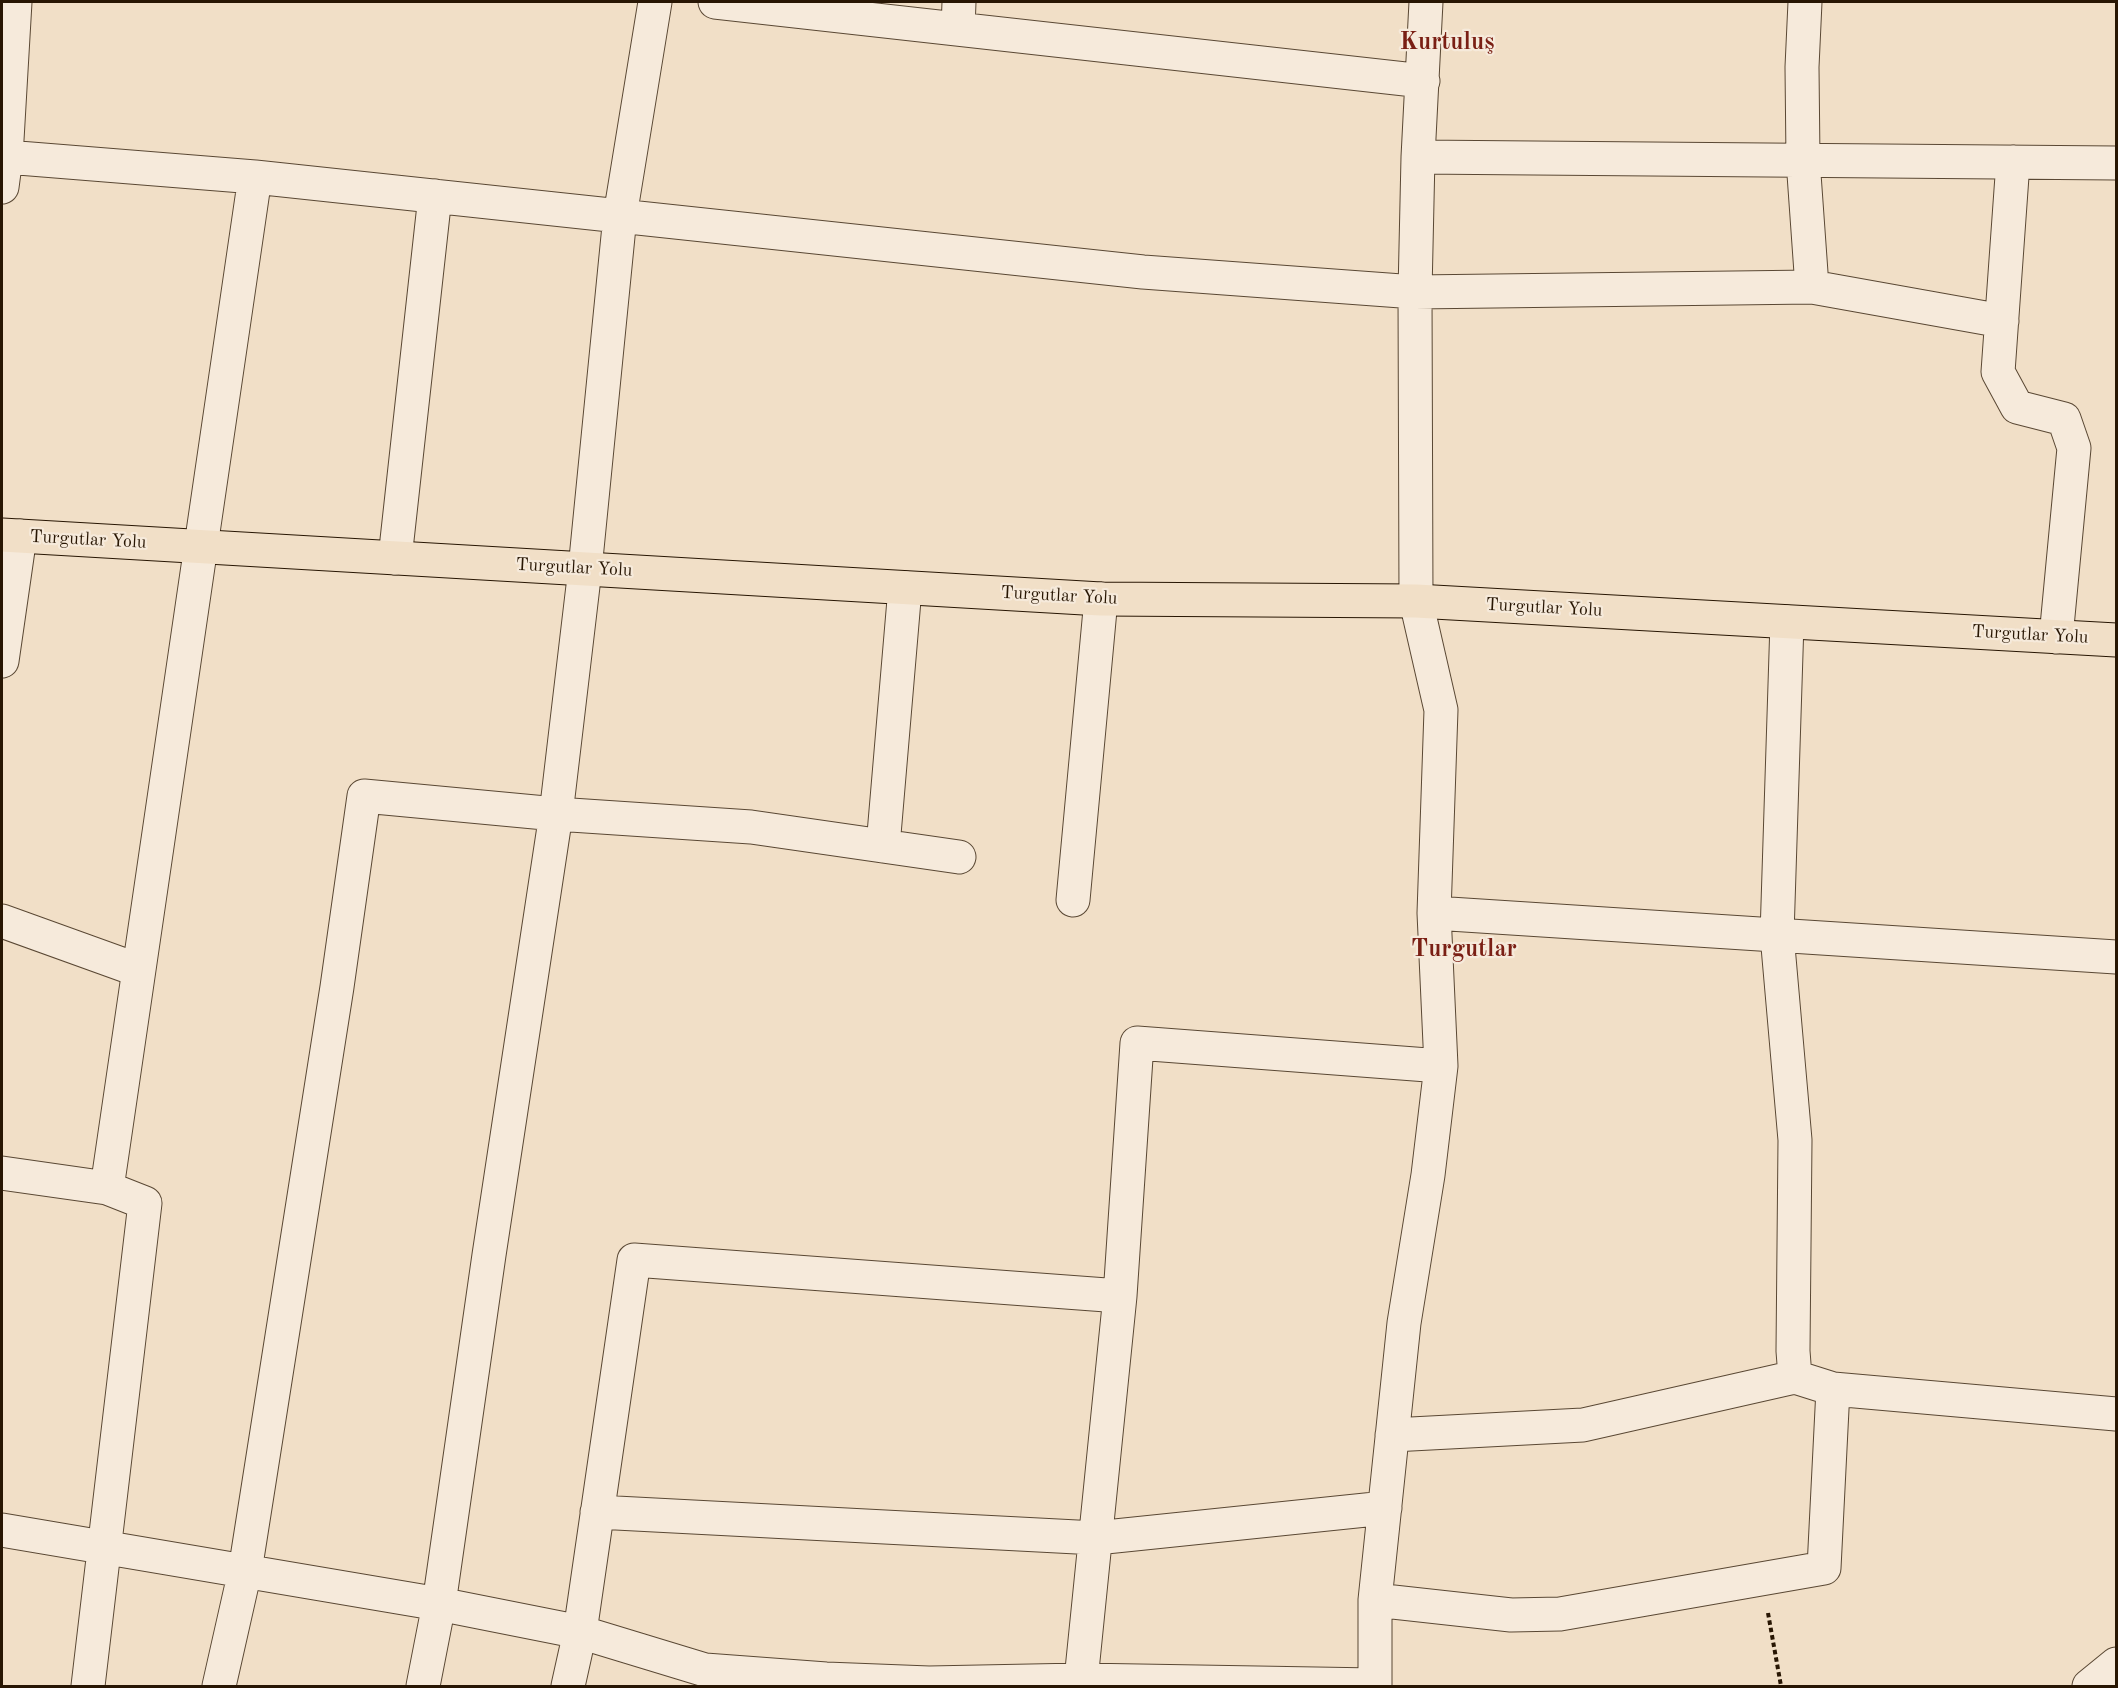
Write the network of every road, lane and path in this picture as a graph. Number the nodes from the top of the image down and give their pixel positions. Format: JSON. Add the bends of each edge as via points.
{"nodes":[{"id":1,"x":15,"y":2,"type":"edge"},
{"id":2,"x":655,"y":2,"type":"edge"},
{"id":3,"x":714,"y":2,"type":"edge"},
{"id":4,"x":1426,"y":2,"type":"edge"},
{"id":5,"x":1805,"y":2,"type":"edge"},
{"id":6,"x":958,"y":15,"type":"edge"},
{"id":7,"x":1423,"y":81,"type":"junction"},
{"id":8,"x":1418,"y":157,"type":"junction"},
{"id":9,"x":1803,"y":160,"type":"junction"},
{"id":10,"x":2013,"y":162,"type":"junction"},
{"id":11,"x":2116,"y":164,"type":"edge"},
{"id":12,"x":4,"y":172,"type":"edge"},
{"id":13,"x":255,"y":177,"type":"junction"},
{"id":14,"x":435,"y":196,"type":"junction"},
{"id":15,"x":620,"y":216,"type":"junction"},
{"id":16,"x":1812,"y":287,"type":"junction"},
{"id":17,"x":1416,"y":292,"type":"junction"},
{"id":18,"x":2002,"y":321,"type":"junction"},
{"id":19,"x":11,"y":535,"type":"edge"},
{"id":20,"x":200,"y":546,"type":"junction"},
{"id":21,"x":395,"y":558,"type":"junction"},
{"id":22,"x":585,"y":569,"type":"junction"},
{"id":23,"x":905,"y":588,"type":"junction"},
{"id":24,"x":1101,"y":599,"type":"junction"},
{"id":25,"x":1416,"y":601,"type":"junction"},
{"id":26,"x":1787,"y":622,"type":"junction"},
{"id":27,"x":2056,"y":637,"type":"junction"},
{"id":28,"x":2116,"y":640,"type":"edge"},
{"id":29,"x":2,"y":662,"type":"edge"},
{"id":30,"x":556,"y":814,"type":"junction"},
{"id":31,"x":883,"y":846,"type":"junction"},
{"id":32,"x":959,"y":857,"type":"dead end"},
{"id":33,"x":1073,"y":900,"type":"dead end"},
{"id":34,"x":1434,"y":913,"type":"junction"},
{"id":35,"x":2,"y":921,"type":"edge"},
{"id":36,"x":1777,"y":935,"type":"junction"},
{"id":37,"x":2116,"y":957,"type":"edge"},
{"id":38,"x":138,"y":970,"type":"junction"},
{"id":39,"x":1441,"y":1065,"type":"junction"},
{"id":40,"x":2,"y":1173,"type":"edge"},
{"id":41,"x":107,"y":1188,"type":"junction"},
{"id":42,"x":1120,"y":1296,"type":"junction"},
{"id":43,"x":1795,"y":1377,"type":"junction"},
{"id":44,"x":1833,"y":1389,"type":"junction"},
{"id":45,"x":2116,"y":1414,"type":"edge"},
{"id":46,"x":1392,"y":1435,"type":"junction"},
{"id":47,"x":1385,"y":1508,"type":"junction"},
{"id":48,"x":597,"y":1512,"type":"junction"},
{"id":49,"x":2,"y":1530,"type":"edge"},
{"id":50,"x":1096,"y":1538,"type":"junction"},
{"id":51,"x":105,"y":1546,"type":"junction"},
{"id":52,"x":245,"y":1571,"type":"junction"},
{"id":53,"x":1762,"y":1579,"type":"junction"},
{"id":54,"x":1375,"y":1600,"type":"junction"},
{"id":55,"x":439,"y":1604,"type":"junction"},
{"id":56,"x":579,"y":1632,"type":"junction"},
{"id":57,"x":2116,"y":1664,"type":"edge"},
{"id":58,"x":1081,"y":1680,"type":"junction"},
{"id":59,"x":826,"y":1683,"type":"edge"},
{"id":60,"x":88,"y":1686,"type":"edge"},
{"id":61,"x":219,"y":1686,"type":"edge"},
{"id":62,"x":423,"y":1686,"type":"edge"},
{"id":63,"x":568,"y":1686,"type":"edge"},
{"id":64,"x":1375,"y":1686,"type":"edge"},
{"id":65,"x":1781,"y":1686,"type":"edge"},
{"id":66,"x":2089,"y":1686,"type":"edge"}],
"edges":[{"from":1,"to":12,"type":"street"},
{"from":2,"to":15,"type":"street"},
{"from":3,"to":6,"type":"street"},
{"from":4,"to":7,"type":"street"},
{"from":5,"to":9,"type":"street"},
{"from":6,"to":7,"type":"street"},
{"from":7,"to":8,"type":"street"},
{"from":8,"to":9,"type":"street"},
{"from":8,"to":17,"type":"street"},
{"from":9,"to":10,"type":"street"},
{"from":9,"to":16,"type":"street"},
{"from":10,"to":11,"type":"street"},
{"from":10,"to":18,"type":"street"},
{"from":12,"to":13,"type":"street"},
{"from":13,"to":14,"type":"street"},
{"from":13,"to":20,"type":"street"},
{"from":14,"to":15,"type":"street"},
{"from":14,"to":21,"type":"street"},
{"from":15,"to":17,"type":"street","via":[[1143,272]]},
{"from":15,"to":22,"type":"street"},
{"from":16,"to":17,"type":"street"},
{"from":16,"to":18,"type":"street"},
{"from":17,"to":25,"type":"street"},
{"from":18,"to":27,"type":"street","via":[[1998,372],[2017,407],[2064,419],[2074,448]]},
{"from":19,"to":20,"type":"main road","name":"Turgutlar Yolu"},
{"from":19,"to":29,"type":"street"},
{"from":20,"to":21,"type":"main road","name":"Turgutlar Yolu"},
{"from":20,"to":38,"type":"street"},
{"from":21,"to":22,"type":"main road","name":"Turgutlar Yolu"},
{"from":22,"to":23,"type":"main road","name":"Turgutlar Yolu"},
{"from":22,"to":30,"type":"street"},
{"from":23,"to":24,"type":"main road","name":"Turgutlar Yolu"},
{"from":23,"to":31,"type":"street"},
{"from":24,"to":25,"type":"main road","name":"Turgutlar Yolu"},
{"from":24,"to":33,"type":"street"},
{"from":25,"to":26,"type":"main road","name":"Turgutlar Yolu"},
{"from":25,"to":34,"type":"street","via":[[1440,710]]},
{"from":26,"to":27,"type":"main road","name":"Turgutlar Yolu"},
{"from":26,"to":36,"type":"street"},
{"from":27,"to":28,"type":"main road","name":"Turgutlar Yolu"},
{"from":30,"to":31,"type":"street","via":[[751,827]]},
{"from":30,"to":52,"type":"street","via":[[364,796],[336,999]]},
{"from":30,"to":55,"type":"street"},
{"from":31,"to":32,"type":"street"},
{"from":34,"to":36,"type":"street"},
{"from":34,"to":39,"type":"street"},
{"from":35,"to":38,"type":"street"},
{"from":36,"to":37,"type":"street"},
{"from":36,"to":43,"type":"street","via":[[1795,1140]]},
{"from":38,"to":41,"type":"street"},
{"from":39,"to":42,"type":"street","via":[[1137,1044]]},
{"from":39,"to":46,"type":"street"},
{"from":40,"to":41,"type":"street"},
{"from":41,"to":51,"type":"street","via":[[145,1203]]},
{"from":42,"to":48,"type":"street","via":[[634,1260]]},
{"from":42,"to":50,"type":"street"},
{"from":43,"to":44,"type":"street"},
{"from":43,"to":46,"type":"street","via":[[1583,1425]]},
{"from":44,"to":45,"type":"street"},
{"from":44,"to":53,"type":"street","via":[[1824,1568]]},
{"from":46,"to":47,"type":"street"},
{"from":47,"to":50,"type":"street"},
{"from":47,"to":54,"type":"street"},
{"from":48,"to":50,"type":"street"},
{"from":48,"to":56,"type":"street"},
{"from":49,"to":51,"type":"street"},
{"from":50,"to":58,"type":"street"},
{"from":51,"to":52,"type":"street"},
{"from":51,"to":60,"type":"street"},
{"from":52,"to":55,"type":"street"},
{"from":52,"to":61,"type":"street"},
{"from":53,"to":54,"type":"street","via":[[1560,1614],[1511,1616]]},
{"from":53,"to":65,"type":"path"},
{"from":54,"to":64,"type":"street"},
{"from":55,"to":56,"type":"street"},
{"from":55,"to":62,"type":"street"},
{"from":56,"to":59,"type":"street","via":[[705,1670]]},
{"from":56,"to":63,"type":"street"},
{"from":57,"to":66,"type":"street"},
{"from":58,"to":59,"type":"street"},
{"from":58,"to":64,"type":"street"}]}
